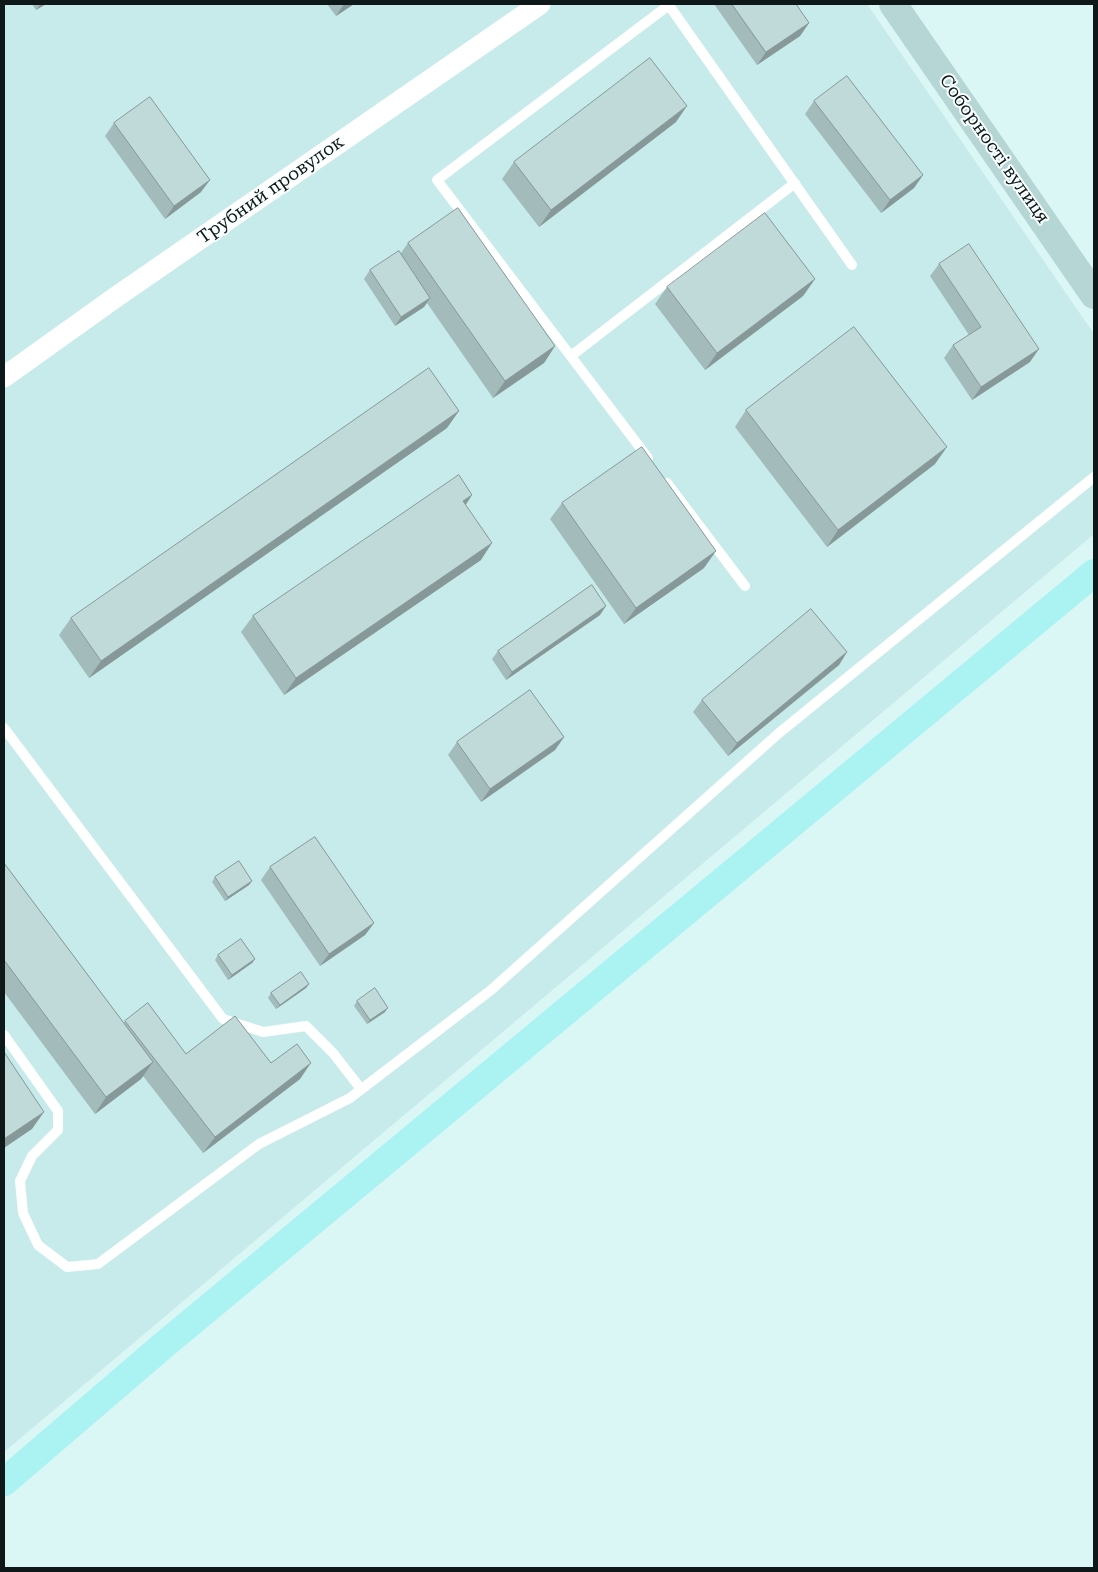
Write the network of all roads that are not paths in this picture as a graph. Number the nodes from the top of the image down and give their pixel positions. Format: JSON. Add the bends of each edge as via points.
{"nodes":[{"id":1,"x":540,"y":4,"type":"edge"},
{"id":2,"x":668,"y":4,"type":"edge"},
{"id":3,"x":893,"y":4,"type":"edge"},
{"id":4,"x":795,"y":184,"type":"junction"},
{"id":5,"x":852,"y":266,"type":"dead end"},
{"id":6,"x":1094,"y":295,"type":"edge"},
{"id":7,"x":570,"y":356,"type":"junction"},
{"id":8,"x":4,"y":377,"type":"edge"},
{"id":9,"x":1094,"y":477,"type":"edge"},
{"id":10,"x":1094,"y":573,"type":"edge"},
{"id":11,"x":745,"y":586,"type":"dead end"},
{"id":12,"x":4,"y":728,"type":"edge"},
{"id":13,"x":4,"y":1035,"type":"edge"},
{"id":14,"x":361,"y":1089,"type":"junction"},
{"id":15,"x":4,"y":1482,"type":"edge"}],
"edges":[{"from":1,"to":8,"type":"street","name":"Трубний провулок"},
{"from":2,"to":4,"type":"lane"},
{"from":2,"to":7,"type":"lane","via":[[437,180]]},
{"from":3,"to":6,"type":"street","name":"Соборності вулиця"},
{"from":4,"to":5,"type":"lane"},
{"from":4,"to":7,"type":"lane"},
{"from":7,"to":11,"type":"lane"},
{"from":9,"to":14,"type":"lane","via":[[779,733],[491,990]]},
{"from":10,"to":15,"type":"main road","via":[[166,1343]]},
{"from":12,"to":14,"type":"lane","via":[[224,1019],[263,1032],[306,1026],[333,1053]]},
{"from":13,"to":14,"type":"lane","via":[[58,1111],[58,1130],[32,1156],[20,1181],[23,1214],[38,1245],[67,1266],[98,1264],[259,1144],[350,1098]]}]}
